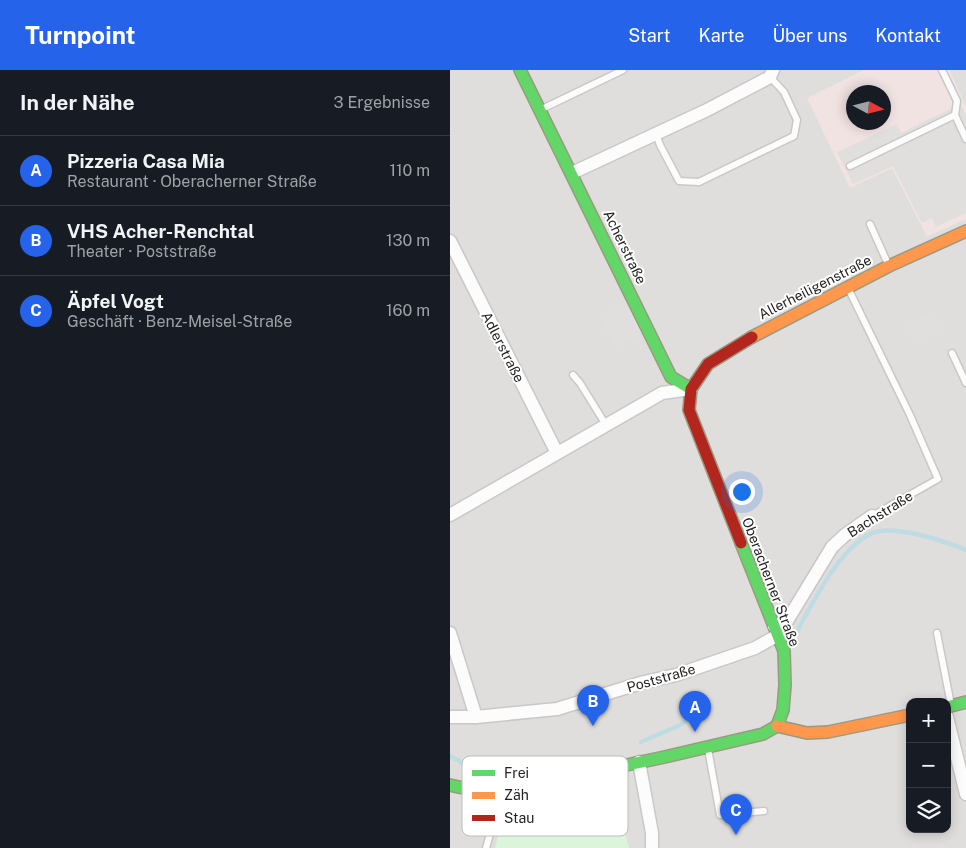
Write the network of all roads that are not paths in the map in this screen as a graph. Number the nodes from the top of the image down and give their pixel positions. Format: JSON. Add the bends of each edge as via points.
{"nodes":[{"id":1,"x":520,"y":70,"type":"edge"},
{"id":2,"x":623,"y":70,"type":"edge"},
{"id":3,"x":942,"y":70,"type":"edge"},
{"id":4,"x":772,"y":74,"type":"edge"},
{"id":5,"x":540,"y":110,"type":"junction"},
{"id":6,"x":955,"y":115,"type":"junction"},
{"id":7,"x":656,"y":134,"type":"junction"},
{"id":8,"x":966,"y":139,"type":"edge"},
{"id":9,"x":850,"y":166,"type":"dead end"},
{"id":10,"x":572,"y":173,"type":"junction"},
{"id":11,"x":870,"y":224,"type":"dead end"},
{"id":12,"x":966,"y":231,"type":"edge"},
{"id":13,"x":450,"y":241,"type":"edge"},
{"id":14,"x":889,"y":266,"type":"junction"},
{"id":15,"x":848,"y":287,"type":"junction"},
{"id":16,"x":952,"y":353,"type":"dead end"},
{"id":17,"x":573,"y":375,"type":"dead end"},
{"id":18,"x":966,"y":383,"type":"edge"},
{"id":19,"x":691,"y":389,"type":"junction"},
{"id":20,"x":606,"y":425,"type":"junction"},
{"id":21,"x":557,"y":453,"type":"junction"},
{"id":22,"x":450,"y":515,"type":"edge"},
{"id":23,"x":872,"y":516,"type":"joint"},
{"id":24,"x":450,"y":633,"type":"edge"},
{"id":25,"x":777,"y":633,"type":"junction"},
{"id":26,"x":937,"y":633,"type":"dead end"},
{"id":27,"x":947,"y":698,"type":"edge"},
{"id":28,"x":966,"y":702,"type":"edge"},
{"id":29,"x":951,"y":709,"type":"edge"},
{"id":30,"x":906,"y":716,"type":"edge"},
{"id":31,"x":450,"y":717,"type":"edge"},
{"id":32,"x":476,"y":717,"type":"junction"},
{"id":33,"x":951,"y":720,"type":"edge"},
{"id":34,"x":777,"y":726,"type":"junction"},
{"id":35,"x":708,"y":748,"type":"junction"},
{"id":36,"x":639,"y":762,"type":"junction"},
{"id":37,"x":628,"y":764,"type":"edge"},
{"id":38,"x":966,"y":794,"type":"edge"},
{"id":39,"x":764,"y":811,"type":"dead end"},
{"id":40,"x":652,"y":848,"type":"edge"}],
"edges":[{"from":1,"to":5,"type":"street","name":"Acherstraße"},
{"from":2,"to":5,"type":"lane"},
{"from":3,"to":6,"type":"lane","via":[[957,101]]},
{"from":4,"to":7,"type":"street"},
{"from":4,"to":7,"type":"lane","via":[[797,120],[794,136],[700,182],[679,180]]},
{"from":5,"to":10,"type":"street","name":"Acherstraße"},
{"from":6,"to":8,"type":"lane"},
{"from":6,"to":9,"type":"lane"},
{"from":7,"to":10,"type":"street"},
{"from":10,"to":19,"type":"street","name":"Acherstraße","via":[[671,377]]},
{"from":11,"to":14,"type":"lane"},
{"from":12,"to":14,"type":"street","name":"Allerheiligenstraße"},
{"from":13,"to":21,"type":"street","name":"Adlerstraße"},
{"from":14,"to":15,"type":"street","name":"Allerheiligenstraße"},
{"from":15,"to":19,"type":"street","name":"Allerheiligenstraße","via":[[763,330],[708,364]]},
{"from":15,"to":23,"type":"lane","name":"Bachstraße","via":[[938,479]]},
{"from":16,"to":18,"type":"lane"},
{"from":17,"to":20,"type":"lane"},
{"from":19,"to":20,"type":"street","via":[[662,393]]},
{"from":19,"to":25,"type":"street","name":"Oberacherner Straße","via":[[690,410],[696,430]]},
{"from":20,"to":21,"type":"street"},
{"from":21,"to":22,"type":"street"},
{"from":23,"to":25,"type":"street","name":"Bachstraße","via":[[832,547]]},
{"from":24,"to":32,"type":"street"},
{"from":25,"to":32,"type":"street","name":"Poststraße","via":[[755,648],[676,676],[644,682],[557,709]]},
{"from":25,"to":34,"type":"street","name":"Oberacherner Straße","via":[[784,651],[785,685],[783,710]]},
{"from":26,"to":27,"type":"lane"},
{"from":28,"to":29,"type":"street"},
{"from":30,"to":34,"type":"street","via":[[828,732],[806,733]]},
{"from":31,"to":32,"type":"street","name":"Poststraße"},
{"from":33,"to":38,"type":"street"},
{"from":34,"to":35,"type":"street","via":[[763,734]]},
{"from":35,"to":36,"type":"street"},
{"from":35,"to":39,"type":"lane","via":[[720,815]]},
{"from":36,"to":37,"type":"street"},
{"from":36,"to":40,"type":"street"}]}
